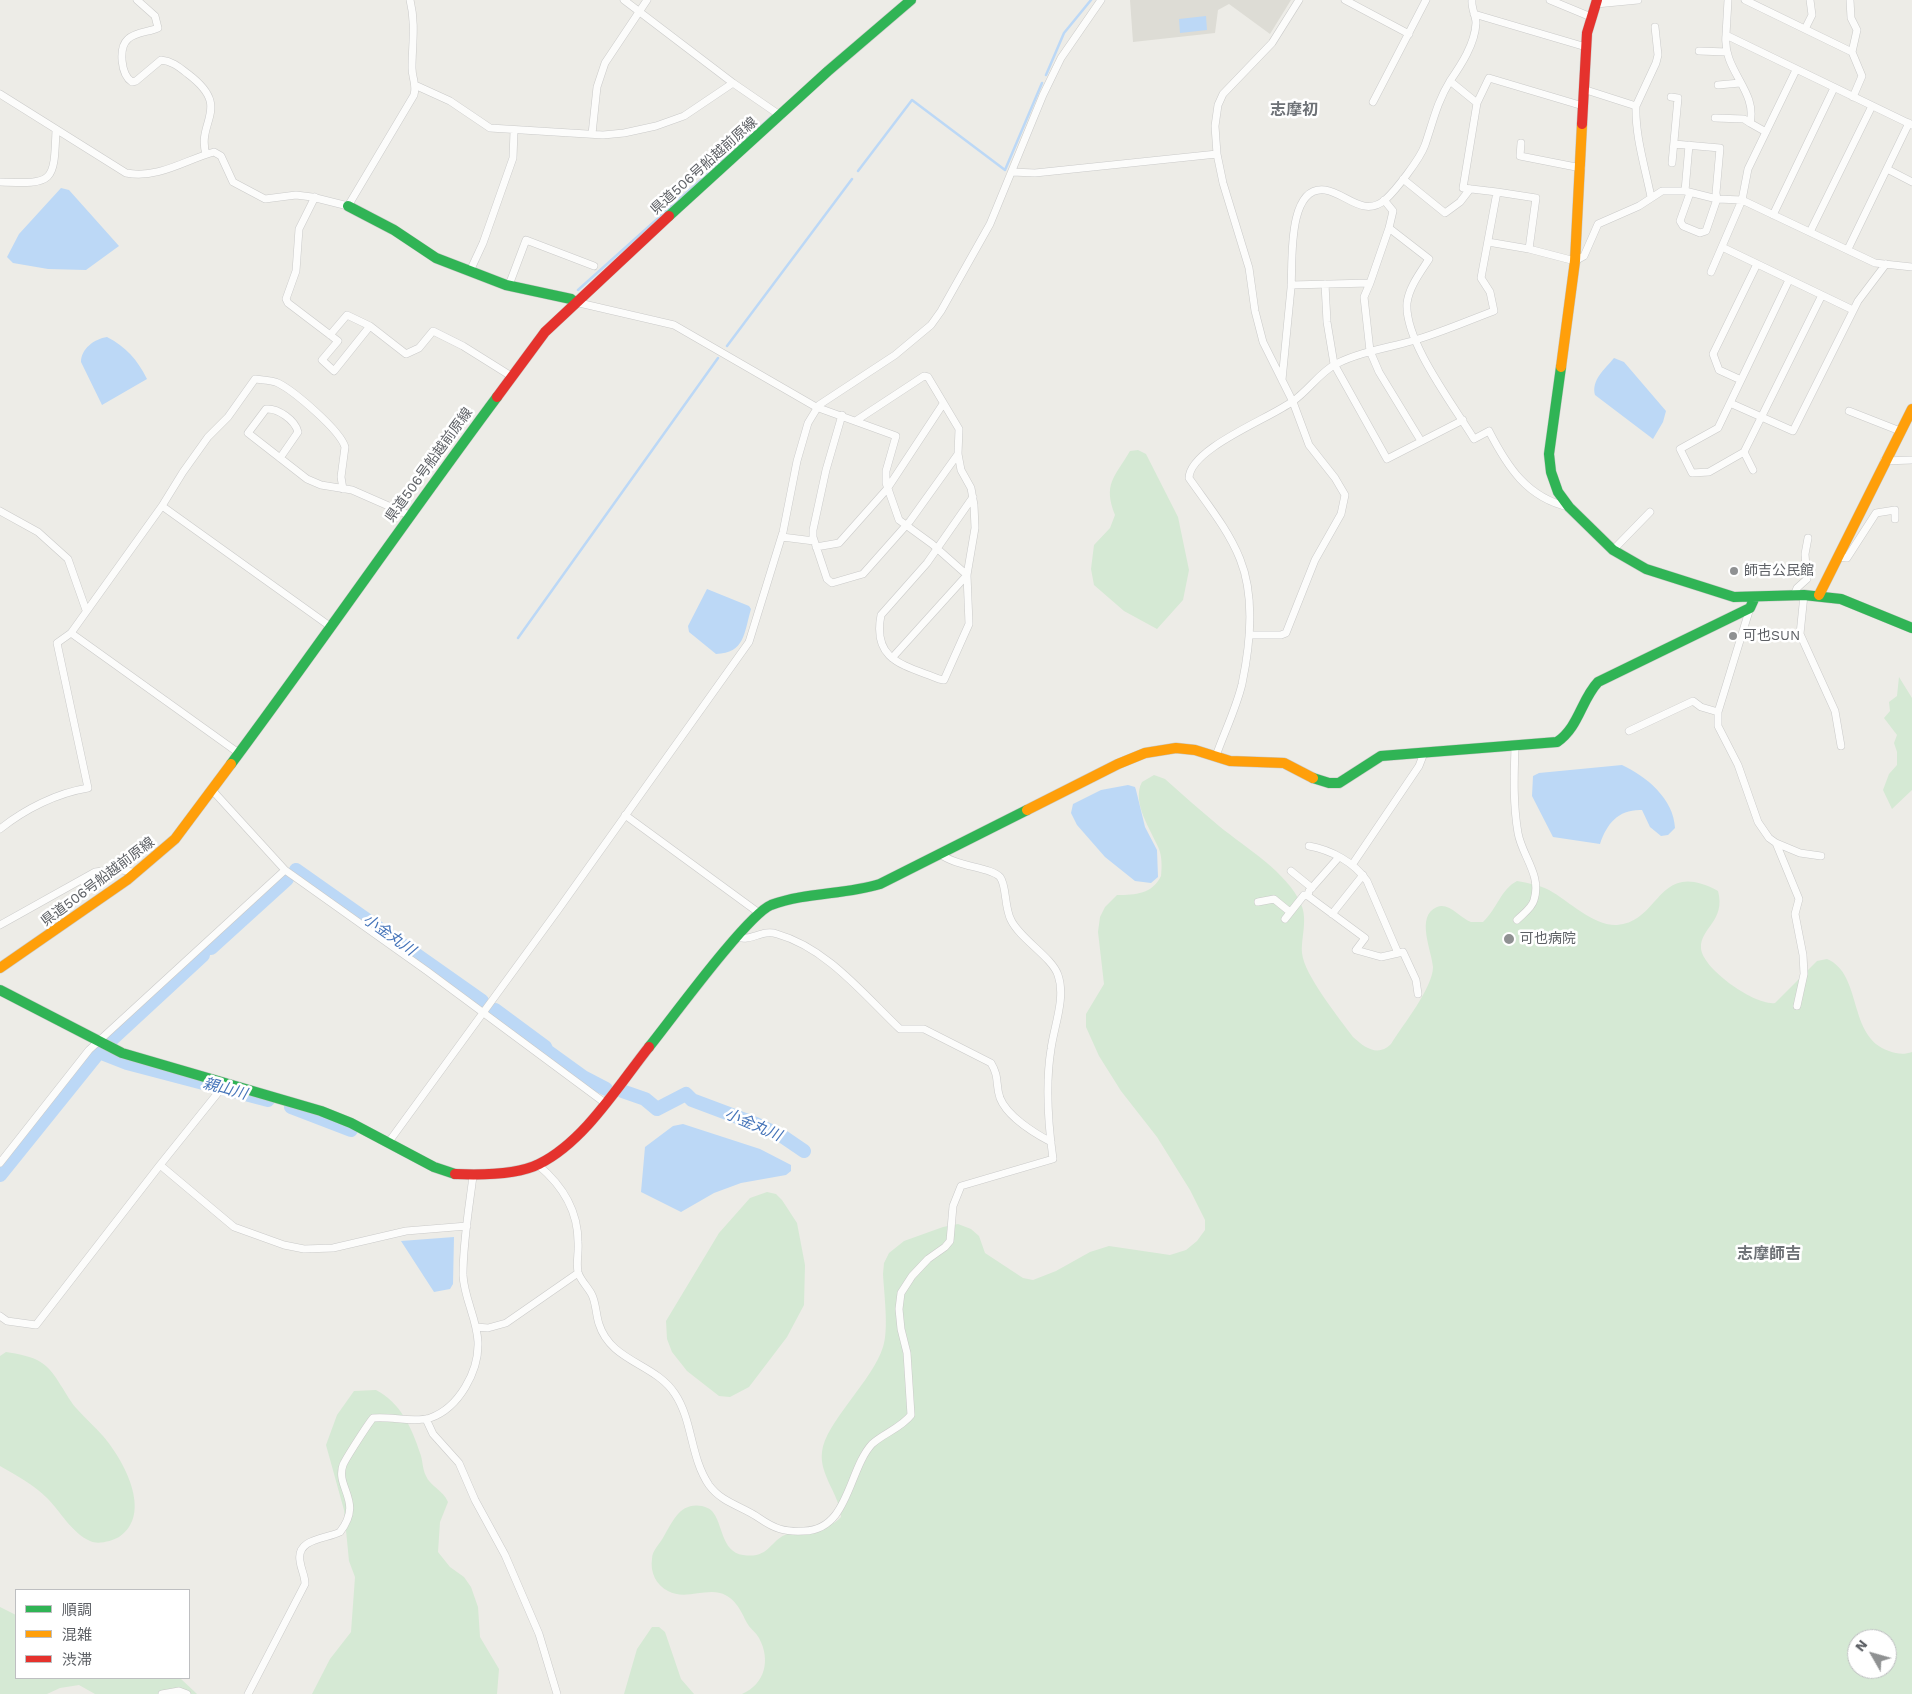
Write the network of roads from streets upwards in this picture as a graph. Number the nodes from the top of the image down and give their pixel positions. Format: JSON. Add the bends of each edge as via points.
{"nodes":[{"id":1,"x":137,"y":0,"type":"edge"},
{"id":2,"x":410,"y":0,"type":"edge"},
{"id":3,"x":624,"y":0,"type":"edge"},
{"id":4,"x":648,"y":0,"type":"edge"},
{"id":5,"x":911,"y":0,"type":"edge"},
{"id":6,"x":1101,"y":0,"type":"edge"},
{"id":7,"x":1300,"y":0,"type":"edge"},
{"id":8,"x":1345,"y":0,"type":"edge"},
{"id":9,"x":1426,"y":0,"type":"edge"},
{"id":10,"x":1472,"y":0,"type":"edge"},
{"id":11,"x":1550,"y":0,"type":"edge"},
{"id":12,"x":1638,"y":0,"type":"edge"},
{"id":13,"x":1728,"y":0,"type":"edge"},
{"id":14,"x":1745,"y":0,"type":"edge"},
{"id":15,"x":1810,"y":0,"type":"edge"},
{"id":16,"x":1850,"y":0,"type":"edge"},
{"id":17,"x":1597,"y":2,"type":"edge"},
{"id":18,"x":640,"y":12,"type":"junction"},
{"id":19,"x":1474,"y":14,"type":"junction"},
{"id":20,"x":1591,"y":17,"type":"junction"},
{"id":21,"x":1655,"y":28,"type":"dead end"},
{"id":22,"x":1805,"y":29,"type":"junction"},
{"id":23,"x":1409,"y":34,"type":"junction"},
{"id":24,"x":1726,"y":35,"type":"junction"},
{"id":25,"x":1586,"y":47,"type":"junction"},
{"id":26,"x":1699,"y":51,"type":"dead end"},
{"id":27,"x":1726,"y":52,"type":"junction"},
{"id":28,"x":1852,"y":52,"type":"junction"},
{"id":29,"x":1796,"y":70,"type":"junction"},
{"id":30,"x":1450,"y":81,"type":"junction"},
{"id":31,"x":733,"y":83,"type":"junction"},
{"id":32,"x":1740,"y":84,"type":"junction"},
{"id":33,"x":417,"y":86,"type":"junction"},
{"id":34,"x":1718,"y":86,"type":"dead end"},
{"id":35,"x":1834,"y":88,"type":"junction"},
{"id":36,"x":1583,"y":89,"type":"junction"},
{"id":37,"x":0,"y":94,"type":"edge"},
{"id":38,"x":1671,"y":97,"type":"dead end"},
{"id":39,"x":1853,"y":97,"type":"junction"},
{"id":40,"x":1373,"y":102,"type":"dead end"},
{"id":41,"x":1477,"y":103,"type":"junction"},
{"id":42,"x":1583,"y":106,"type":"junction"},
{"id":43,"x":1636,"y":106,"type":"junction"},
{"id":44,"x":1872,"y":106,"type":"junction"},
{"id":45,"x":781,"y":116,"type":"junction"},
{"id":46,"x":1715,"y":118,"type":"dead end"},
{"id":47,"x":1750,"y":122,"type":"junction"},
{"id":48,"x":1910,"y":124,"type":"edge"},
{"id":49,"x":56,"y":130,"type":"junction"},
{"id":50,"x":514,"y":131,"type":"junction"},
{"id":51,"x":1766,"y":132,"type":"junction"},
{"id":52,"x":592,"y":134,"type":"junction"},
{"id":53,"x":1521,"y":143,"type":"dead end"},
{"id":54,"x":1674,"y":144,"type":"junction"},
{"id":55,"x":1689,"y":146,"type":"junction"},
{"id":56,"x":206,"y":154,"type":"junction"},
{"id":57,"x":1218,"y":154,"type":"junction"},
{"id":58,"x":1672,"y":163,"type":"dead end"},
{"id":59,"x":1580,"y":168,"type":"junction"},
{"id":60,"x":1887,"y":169,"type":"junction"},
{"id":61,"x":1012,"y":172,"type":"junction"},
{"id":62,"x":1403,"y":179,"type":"junction"},
{"id":63,"x":0,"y":182,"type":"edge"},
{"id":64,"x":1912,"y":182,"type":"edge"},
{"id":65,"x":1470,"y":189,"type":"junction"},
{"id":66,"x":1497,"y":192,"type":"junction"},
{"id":67,"x":1687,"y":192,"type":"junction"},
{"id":68,"x":1651,"y":196,"type":"junction"},
{"id":69,"x":315,"y":198,"type":"junction"},
{"id":70,"x":1717,"y":199,"type":"junction"},
{"id":71,"x":1384,"y":200,"type":"junction"},
{"id":72,"x":1742,"y":200,"type":"junction"},
{"id":73,"x":348,"y":206,"type":"junction"},
{"id":74,"x":1773,"y":214,"type":"junction"},
{"id":75,"x":1389,"y":228,"type":"junction"},
{"id":76,"x":1810,"y":232,"type":"junction"},
{"id":77,"x":1488,"y":242,"type":"junction"},
{"id":78,"x":1722,"y":247,"type":"junction"},
{"id":79,"x":1530,"y":249,"type":"junction"},
{"id":80,"x":1848,"y":249,"type":"junction"},
{"id":81,"x":1575,"y":261,"type":"junction"},
{"id":82,"x":1757,"y":264,"type":"junction"},
{"id":83,"x":1886,"y":264,"type":"junction"},
{"id":84,"x":594,"y":266,"type":"dead end"},
{"id":85,"x":1912,"y":267,"type":"edge"},
{"id":86,"x":470,"y":271,"type":"junction"},
{"id":87,"x":1710,"y":272,"type":"dead end"},
{"id":88,"x":1790,"y":280,"type":"junction"},
{"id":89,"x":1370,"y":283,"type":"junction"},
{"id":90,"x":1325,"y":284,"type":"junction"},
{"id":91,"x":509,"y":285,"type":"junction"},
{"id":92,"x":1291,"y":285,"type":"junction"},
{"id":93,"x":1822,"y":295,"type":"junction"},
{"id":94,"x":575,"y":302,"type":"junction"},
{"id":95,"x":1854,"y":310,"type":"junction"},
{"id":96,"x":370,"y":326,"type":"junction"},
{"id":97,"x":330,"y":335,"type":"junction"},
{"id":98,"x":1414,"y":341,"type":"junction"},
{"id":99,"x":1370,"y":352,"type":"junction"},
{"id":100,"x":1334,"y":364,"type":"junction"},
{"id":101,"x":510,"y":376,"type":"junction"},
{"id":102,"x":1282,"y":380,"type":"junction"},
{"id":103,"x":1741,"y":380,"type":"junction"},
{"id":104,"x":1293,"y":402,"type":"junction"},
{"id":105,"x":1730,"y":403,"type":"junction"},
{"id":106,"x":943,"y":404,"type":"junction"},
{"id":107,"x":816,"y":407,"type":"junction"},
{"id":108,"x":1912,"y":409,"type":"edge"},
{"id":109,"x":1849,"y":411,"type":"dead end"},
{"id":110,"x":842,"y":416,"type":"junction"},
{"id":111,"x":1761,"y":418,"type":"junction"},
{"id":112,"x":857,"y":420,"type":"junction"},
{"id":113,"x":1463,"y":420,"type":"junction"},
{"id":114,"x":1900,"y":431,"type":"junction"},
{"id":115,"x":1421,"y":442,"type":"junction"},
{"id":116,"x":1744,"y":452,"type":"junction"},
{"id":117,"x":958,"y":454,"type":"junction"},
{"id":118,"x":280,"y":458,"type":"junction"},
{"id":119,"x":1912,"y":460,"type":"edge"},
{"id":120,"x":1884,"y":461,"type":"junction"},
{"id":121,"x":1753,"y":470,"type":"dead end"},
{"id":122,"x":344,"y":488,"type":"junction"},
{"id":123,"x":887,"y":489,"type":"junction"},
{"id":124,"x":973,"y":497,"type":"junction"},
{"id":125,"x":162,"y":506,"type":"junction"},
{"id":126,"x":1568,"y":507,"type":"junction"},
{"id":127,"x":0,"y":511,"type":"edge"},
{"id":128,"x":1650,"y":512,"type":"dead end"},
{"id":129,"x":409,"y":515,"type":"junction"},
{"id":130,"x":1895,"y":519,"type":"dead end"},
{"id":131,"x":905,"y":526,"type":"junction"},
{"id":132,"x":782,"y":536,"type":"junction"},
{"id":133,"x":1808,"y":538,"type":"dead end"},
{"id":134,"x":815,"y":544,"type":"junction"},
{"id":135,"x":938,"y":549,"type":"junction"},
{"id":136,"x":1614,"y":550,"type":"junction"},
{"id":137,"x":1838,"y":557,"type":"junction"},
{"id":138,"x":967,"y":575,"type":"junction"},
{"id":139,"x":1799,"y":595,"type":"junction"},
{"id":140,"x":1819,"y":595,"type":"junction"},
{"id":141,"x":1755,"y":597,"type":"junction"},
{"id":142,"x":1750,"y":608,"type":"junction"},
{"id":143,"x":86,"y":610,"type":"junction"},
{"id":144,"x":331,"y":627,"type":"junction"},
{"id":145,"x":1912,"y":628,"type":"edge"},
{"id":146,"x":71,"y":633,"type":"junction"},
{"id":147,"x":1249,"y":635,"type":"junction"},
{"id":148,"x":892,"y":658,"type":"junction"},
{"id":149,"x":1718,"y":712,"type":"junction"},
{"id":150,"x":1629,"y":731,"type":"dead end"},
{"id":151,"x":1841,"y":746,"type":"dead end"},
{"id":152,"x":1515,"y":747,"type":"junction"},
{"id":153,"x":1424,"y":753,"type":"junction"},
{"id":154,"x":240,"y":754,"type":"junction"},
{"id":155,"x":1216,"y":756,"type":"junction"},
{"id":156,"x":213,"y":791,"type":"junction"},
{"id":157,"x":625,"y":814,"type":"junction"},
{"id":158,"x":0,"y":830,"type":"edge"},
{"id":159,"x":1776,"y":843,"type":"junction"},
{"id":160,"x":1309,"y":846,"type":"dead end"},
{"id":161,"x":940,"y":854,"type":"junction"},
{"id":162,"x":1820,"y":856,"type":"dead end"},
{"id":163,"x":1339,"y":857,"type":"junction"},
{"id":164,"x":1352,"y":865,"type":"junction"},
{"id":165,"x":285,"y":870,"type":"junction"},
{"id":166,"x":1291,"y":871,"type":"dead end"},
{"id":167,"x":136,"y":873,"type":"junction"},
{"id":168,"x":1363,"y":875,"type":"junction"},
{"id":169,"x":1312,"y":888,"type":"junction"},
{"id":170,"x":1308,"y":896,"type":"junction"},
{"id":171,"x":1258,"y":902,"type":"dead end"},
{"id":172,"x":1290,"y":912,"type":"junction"},
{"id":173,"x":758,"y":913,"type":"junction"},
{"id":174,"x":1332,"y":914,"type":"junction"},
{"id":175,"x":1285,"y":919,"type":"dead end"},
{"id":176,"x":1517,"y":920,"type":"dead end"},
{"id":177,"x":0,"y":924,"type":"edge"},
{"id":178,"x":737,"y":937,"type":"junction"},
{"id":179,"x":1398,"y":953,"type":"junction"},
{"id":180,"x":0,"y":968,"type":"edge"},
{"id":181,"x":0,"y":990,"type":"edge"},
{"id":182,"x":1418,"y":994,"type":"dead end"},
{"id":183,"x":1797,"y":1006,"type":"dead end"},
{"id":184,"x":482,"y":1013,"type":"junction"},
{"id":185,"x":100,"y":1042,"type":"junction"},
{"id":186,"x":222,"y":1087,"type":"junction"},
{"id":187,"x":605,"y":1103,"type":"junction"},
{"id":188,"x":1050,"y":1142,"type":"junction"},
{"id":189,"x":388,"y":1143,"type":"junction"},
{"id":190,"x":0,"y":1163,"type":"edge"},
{"id":191,"x":160,"y":1165,"type":"junction"},
{"id":192,"x":538,"y":1165,"type":"junction"},
{"id":193,"x":473,"y":1176,"type":"junction"},
{"id":194,"x":467,"y":1226,"type":"junction"},
{"id":195,"x":578,"y":1273,"type":"junction"},
{"id":196,"x":0,"y":1316,"type":"edge"},
{"id":197,"x":476,"y":1327,"type":"junction"},
{"id":198,"x":426,"y":1418,"type":"junction"},
{"id":199,"x":162,"y":1694,"type":"edge"},
{"id":200,"x":187,"y":1694,"type":"edge"},
{"id":201,"x":248,"y":1694,"type":"edge"},
{"id":202,"x":557,"y":1694,"type":"edge"}],
"edges":[{"from":1,"to":56,"type":"street","via":[[155,16],[158,28],[126,40],[122,54],[128,80],[136,81],[161,60],[174,64],[195,79],[210,101],[210,118],[204,138]]},
{"from":2,"to":33,"type":"street","via":[[414,42],[412,70]]},
{"from":3,"to":18,"type":"street"},
{"from":4,"to":18,"type":"street"},
{"from":5,"to":45,"type":"street","name":"県道506号船越前原線"},
{"from":6,"to":61,"type":"street","via":[[1061,58]]},
{"from":7,"to":57,"type":"street","via":[[1272,43],[1220,99],[1215,126]]},
{"from":8,"to":23,"type":"street"},
{"from":9,"to":23,"type":"street"},
{"from":10,"to":19,"type":"street"},
{"from":11,"to":20,"type":"street"},
{"from":12,"to":17,"type":"street"},
{"from":13,"to":24,"type":"street"},
{"from":14,"to":22,"type":"street"},
{"from":15,"to":22,"type":"street","via":[[1812,15]]},
{"from":16,"to":28,"type":"street","via":[[1851,18],[1857,30]]},
{"from":17,"to":20,"type":"street"},
{"from":18,"to":31,"type":"street"},
{"from":18,"to":52,"type":"street","via":[[605,63],[597,87]]},
{"from":19,"to":25,"type":"street"},
{"from":19,"to":30,"type":"street","via":[[1476,23],[1469,49]]},
{"from":20,"to":25,"type":"street"},
{"from":21,"to":43,"type":"street","via":[[1658,55]]},
{"from":22,"to":28,"type":"street"},
{"from":23,"to":40,"type":"street"},
{"from":24,"to":27,"type":"street"},
{"from":24,"to":29,"type":"street"},
{"from":25,"to":36,"type":"street"},
{"from":26,"to":27,"type":"street"},
{"from":27,"to":32,"type":"street"},
{"from":28,"to":39,"type":"street","via":[[1862,76]]},
{"from":29,"to":35,"type":"street"},
{"from":29,"to":51,"type":"street"},
{"from":30,"to":41,"type":"street"},
{"from":30,"to":62,"type":"street","via":[[1440,98],[1425,145]]},
{"from":31,"to":45,"type":"street"},
{"from":31,"to":52,"type":"street","via":[[684,116],[624,133]]},
{"from":32,"to":34,"type":"street"},
{"from":32,"to":47,"type":"street","via":[[1752,107]]},
{"from":33,"to":50,"type":"street","via":[[450,100],[490,128]]},
{"from":33,"to":73,"type":"street"},
{"from":35,"to":39,"type":"street"},
{"from":35,"to":74,"type":"street"},
{"from":36,"to":42,"type":"street"},
{"from":36,"to":43,"type":"street"},
{"from":37,"to":49,"type":"street"},
{"from":38,"to":54,"type":"street","via":[[1678,98]]},
{"from":39,"to":44,"type":"street"},
{"from":41,"to":42,"type":"street","via":[[1489,78]]},
{"from":41,"to":65,"type":"street","via":[[1463,188]]},
{"from":42,"to":59,"type":"street"},
{"from":43,"to":68,"type":"street","via":[[1635,128]]},
{"from":44,"to":48,"type":"street"},
{"from":44,"to":76,"type":"street"},
{"from":45,"to":94,"type":"street","name":"県道506号船越前原線"},
{"from":46,"to":47,"type":"street"},
{"from":47,"to":51,"type":"street"},
{"from":48,"to":60,"type":"street"},
{"from":49,"to":56,"type":"street","via":[[117,169],[135,175],[174,168]]},
{"from":49,"to":63,"type":"street","via":[[54,167],[46,178],[28,183]]},
{"from":50,"to":52,"type":"street"},
{"from":50,"to":86,"type":"street","via":[[513,158]]},
{"from":51,"to":72,"type":"street","via":[[1748,169]]},
{"from":53,"to":59,"type":"street","via":[[1520,156]]},
{"from":54,"to":55,"type":"street"},
{"from":54,"to":58,"type":"street"},
{"from":55,"to":67,"type":"street"},
{"from":55,"to":70,"type":"street","via":[[1720,148]]},
{"from":56,"to":69,"type":"street","via":[[214,152],[221,156],[233,182],[265,199],[296,195]]},
{"from":57,"to":61,"type":"street","via":[[1035,173]]},
{"from":57,"to":102,"type":"street","via":[[1228,201],[1249,268],[1258,326]]},
{"from":59,"to":81,"type":"street"},
{"from":60,"to":64,"type":"street"},
{"from":60,"to":80,"type":"street"},
{"from":61,"to":107,"type":"street","via":[[990,224],[931,325],[880,366]]},
{"from":62,"to":65,"type":"street","via":[[1444,214]]},
{"from":62,"to":71,"type":"street"},
{"from":65,"to":66,"type":"street"},
{"from":66,"to":77,"type":"street"},
{"from":66,"to":79,"type":"street","via":[[1536,198]]},
{"from":67,"to":68,"type":"street","via":[[1662,191]]},
{"from":67,"to":70,"type":"street"},
{"from":67,"to":70,"type":"street","via":[[1680,221],[1683,226],[1700,233],[1706,231]]},
{"from":68,"to":81,"type":"street","via":[[1639,206],[1598,224],[1584,256]]},
{"from":69,"to":73,"type":"street"},
{"from":69,"to":97,"type":"street","via":[[299,229],[296,271],[286,299]]},
{"from":70,"to":72,"type":"street"},
{"from":71,"to":75,"type":"street","via":[[1393,211]]},
{"from":71,"to":92,"type":"street","via":[[1375,206],[1365,207],[1326,190],[1310,195],[1296,219],[1292,236]]},
{"from":72,"to":74,"type":"street"},
{"from":72,"to":78,"type":"street"},
{"from":73,"to":86,"type":"street","via":[[394,230],[436,258]]},
{"from":74,"to":76,"type":"street"},
{"from":75,"to":89,"type":"street"},
{"from":75,"to":98,"type":"street","via":[[1429,259],[1414,282],[1407,303]]},
{"from":76,"to":80,"type":"street"},
{"from":77,"to":79,"type":"street"},
{"from":77,"to":98,"type":"street","via":[[1481,278],[1490,292],[1494,311]]},
{"from":78,"to":82,"type":"street"},
{"from":78,"to":87,"type":"street"},
{"from":79,"to":81,"type":"street"},
{"from":80,"to":83,"type":"street","via":[[1875,263]]},
{"from":81,"to":126,"type":"street","via":[[1549,454],[1558,492]]},
{"from":82,"to":88,"type":"street"},
{"from":82,"to":103,"type":"street","via":[[1714,354],[1719,370]]},
{"from":83,"to":85,"type":"street"},
{"from":83,"to":95,"type":"street"},
{"from":84,"to":91,"type":"street","via":[[526,240]]},
{"from":86,"to":91,"type":"street"},
{"from":88,"to":93,"type":"street"},
{"from":88,"to":103,"type":"street"},
{"from":89,"to":90,"type":"street"},
{"from":89,"to":99,"type":"street","via":[[1364,297]]},
{"from":90,"to":92,"type":"street"},
{"from":90,"to":100,"type":"street"},
{"from":91,"to":94,"type":"street"},
{"from":92,"to":102,"type":"street"},
{"from":93,"to":95,"type":"street"},
{"from":93,"to":111,"type":"street"},
{"from":94,"to":101,"type":"street","name":"県道506号船越前原線","via":[[544,332]]},
{"from":94,"to":107,"type":"street","via":[[674,325]]},
{"from":95,"to":111,"type":"street","via":[[1793,432]]},
{"from":96,"to":97,"type":"street","via":[[347,315]]},
{"from":96,"to":97,"type":"street","via":[[334,370],[322,360],[338,341]]},
{"from":96,"to":101,"type":"street","via":[[406,354],[419,348],[433,331]]},
{"from":98,"to":99,"type":"street"},
{"from":98,"to":113,"type":"street"},
{"from":99,"to":100,"type":"street"},
{"from":99,"to":115,"type":"street"},
{"from":100,"to":104,"type":"street"},
{"from":100,"to":115,"type":"street","via":[[1387,459]]},
{"from":101,"to":129,"type":"street","name":"県道506号船越前原線"},
{"from":102,"to":104,"type":"street"},
{"from":103,"to":105,"type":"street"},
{"from":104,"to":147,"type":"street","via":[[1309,445],[1344,491],[1345,505],[1315,560],[1286,633]]},
{"from":104,"to":147,"type":"street","via":[[1215,447],[1196,462],[1189,474],[1239,558],[1246,585]]},
{"from":105,"to":111,"type":"street"},
{"from":105,"to":116,"type":"street","via":[[1718,428],[1680,449],[1692,473],[1709,472]]},
{"from":106,"to":112,"type":"street","via":[[928,377],[924,376]]},
{"from":106,"to":117,"type":"street","via":[[959,430]]},
{"from":106,"to":123,"type":"street"},
{"from":107,"to":110,"type":"street"},
{"from":107,"to":132,"type":"street","via":[[808,422],[797,461]]},
{"from":108,"to":114,"type":"street"},
{"from":109,"to":114,"type":"street"},
{"from":110,"to":112,"type":"street"},
{"from":110,"to":134,"type":"street","via":[[813,530]]},
{"from":111,"to":116,"type":"street"},
{"from":112,"to":123,"type":"street","via":[[896,436],[886,471]]},
{"from":113,"to":115,"type":"street"},
{"from":113,"to":126,"type":"street","via":[[1474,439],[1489,431],[1506,463],[1521,481],[1542,497]]},
{"from":114,"to":120,"type":"street"},
{"from":116,"to":121,"type":"street"},
{"from":117,"to":124,"type":"street"},
{"from":117,"to":131,"type":"street"},
{"from":118,"to":118,"type":"street","via":[[248,433],[266,409],[274,409],[296,425],[298,432]]},
{"from":118,"to":122,"type":"street","via":[[307,479],[320,485]]},
{"from":119,"to":120,"type":"street"},
{"from":120,"to":137,"type":"street"},
{"from":122,"to":125,"type":"street","via":[[341,477],[344,442],[300,399],[277,382],[255,379],[193,458]]},
{"from":122,"to":129,"type":"street"},
{"from":123,"to":131,"type":"street","via":[[894,510]]},
{"from":123,"to":134,"type":"street","via":[[839,543]]},
{"from":124,"to":135,"type":"street"},
{"from":124,"to":138,"type":"street","via":[[975,528]]},
{"from":125,"to":143,"type":"street"},
{"from":125,"to":144,"type":"street"},
{"from":126,"to":136,"type":"street"},
{"from":127,"to":143,"type":"street","via":[[38,532],[68,559]]},
{"from":128,"to":136,"type":"street"},
{"from":129,"to":144,"type":"street","name":"県道506号船越前原線"},
{"from":130,"to":137,"type":"street","via":[[1895,510],[1876,513],[1847,558]]},
{"from":131,"to":134,"type":"street","via":[[863,574],[837,582],[827,579]]},
{"from":131,"to":135,"type":"street"},
{"from":132,"to":134,"type":"street"},
{"from":132,"to":157,"type":"street","via":[[749,642]]},
{"from":133,"to":139,"type":"street","via":[[1805,554],[1807,579],[1797,588]]},
{"from":135,"to":138,"type":"street"},
{"from":135,"to":148,"type":"street","via":[[881,615],[878,639]]},
{"from":136,"to":141,"type":"street","via":[[1646,569],[1678,580],[1734,598]]},
{"from":137,"to":140,"type":"street"},
{"from":138,"to":148,"type":"street"},
{"from":138,"to":148,"type":"street","via":[[969,624],[944,680]]},
{"from":139,"to":140,"type":"street"},
{"from":139,"to":141,"type":"street"},
{"from":139,"to":151,"type":"street","via":[[1800,634],[1835,711]]},
{"from":140,"to":145,"type":"street","via":[[1854,603]]},
{"from":141,"to":142,"type":"street"},
{"from":142,"to":149,"type":"street"},
{"from":142,"to":152,"type":"street","via":[[1598,682],[1586,695],[1572,730],[1564,739]]},
{"from":143,"to":146,"type":"street"},
{"from":144,"to":154,"type":"street","name":"県道506号船越前原線"},
{"from":146,"to":154,"type":"street"},
{"from":146,"to":158,"type":"street","via":[[56,643],[88,788],[47,800]]},
{"from":147,"to":155,"type":"street","via":[[1242,684]]},
{"from":149,"to":150,"type":"street","via":[[1693,702]]},
{"from":149,"to":159,"type":"street","via":[[1718,726],[1738,764],[1758,822]]},
{"from":152,"to":153,"type":"street"},
{"from":152,"to":176,"type":"street","via":[[1513,799],[1518,835],[1535,874],[1536,885],[1534,900]]},
{"from":153,"to":155,"type":"street","via":[[1381,756],[1348,779],[1334,783],[1284,763],[1230,760]]},
{"from":153,"to":164,"type":"street","via":[[1419,766]]},
{"from":154,"to":156,"type":"street","name":"県道506号船越前原線"},
{"from":155,"to":161,"type":"street","via":[[1176,748],[1145,753]]},
{"from":156,"to":165,"type":"street"},
{"from":156,"to":167,"type":"street","name":"県道506号船越前原線","via":[[176,839]]},
{"from":157,"to":173,"type":"street"},
{"from":157,"to":184,"type":"street"},
{"from":159,"to":162,"type":"street","via":[[1800,853]]},
{"from":159,"to":183,"type":"street","via":[[1799,899],[1795,914],[1804,974]]},
{"from":160,"to":163,"type":"street"},
{"from":161,"to":173,"type":"street","via":[[880,884],[856,891],[801,896]]},
{"from":161,"to":188,"type":"street","via":[[956,864],[993,872],[1000,877],[1011,922],[1057,972],[1060,984],[1057,1027],[1048,1081]]},
{"from":163,"to":164,"type":"street"},
{"from":163,"to":169,"type":"street"},
{"from":164,"to":168,"type":"street"},
{"from":165,"to":184,"type":"street"},
{"from":165,"to":185,"type":"street"},
{"from":166,"to":169,"type":"street"},
{"from":167,"to":177,"type":"street","via":[[118,869],[95,872]]},
{"from":167,"to":180,"type":"street","name":"県道506号船越前原線"},
{"from":168,"to":174,"type":"street"},
{"from":168,"to":179,"type":"street"},
{"from":169,"to":170,"type":"street"},
{"from":170,"to":172,"type":"street","via":[[1304,895]]},
{"from":170,"to":174,"type":"street"},
{"from":171,"to":172,"type":"street","via":[[1274,899]]},
{"from":172,"to":175,"type":"street"},
{"from":173,"to":178,"type":"street"},
{"from":174,"to":179,"type":"street","via":[[1365,938],[1356,950],[1381,958]]},
{"from":178,"to":187,"type":"street"},
{"from":178,"to":188,"type":"street","via":[[745,940],[765,932],[800,943],[832,964],[900,1029],[924,1029],[991,1064],[997,1073],[1000,1098],[1019,1123]]},
{"from":179,"to":182,"type":"street","via":[[1403,952],[1410,965]]},
{"from":181,"to":185,"type":"street"},
{"from":184,"to":187,"type":"street"},
{"from":184,"to":189,"type":"street"},
{"from":185,"to":186,"type":"street","via":[[122,1053]]},
{"from":185,"to":190,"type":"street","via":[[89,1050]]},
{"from":186,"to":189,"type":"street","via":[[292,1100],[321,1110]]},
{"from":186,"to":191,"type":"street"},
{"from":187,"to":192,"type":"street","via":[[571,1142]]},
{"from":188,"to":195,"type":"street","via":[[1053,1159],[960,1186],[953,1206],[950,1241],[928,1259],[901,1293],[899,1308],[907,1353],[911,1415],[872,1445],[836,1514],[825,1526],[807,1531],[784,1532],[719,1496],[710,1486],[695,1457],[682,1406],[674,1393],[662,1381],[616,1352],[605,1338],[592,1296]]},
{"from":189,"to":193,"type":"street","via":[[434,1167]]},
{"from":191,"to":194,"type":"street","via":[[234,1227],[304,1249],[333,1248],[406,1231]]},
{"from":191,"to":196,"type":"street","via":[[36,1324],[7,1321]]},
{"from":192,"to":193,"type":"street","via":[[506,1174]]},
{"from":192,"to":195,"type":"street","via":[[567,1197],[575,1212]]},
{"from":193,"to":194,"type":"street"},
{"from":194,"to":197,"type":"street","via":[[463,1276],[468,1306]]},
{"from":195,"to":197,"type":"street","via":[[506,1323],[488,1328]]},
{"from":197,"to":198,"type":"street","via":[[477,1359],[465,1388],[437,1414]]},
{"from":198,"to":201,"type":"street","via":[[373,1418],[367,1425],[343,1466],[350,1502],[347,1523],[340,1532],[320,1537],[303,1548],[299,1560],[305,1584]]},
{"from":198,"to":202,"type":"street","via":[[433,1434],[459,1463],[505,1555],[539,1634]]},
{"from":199,"to":200,"type":"street","via":[[179,1691]]}]}
